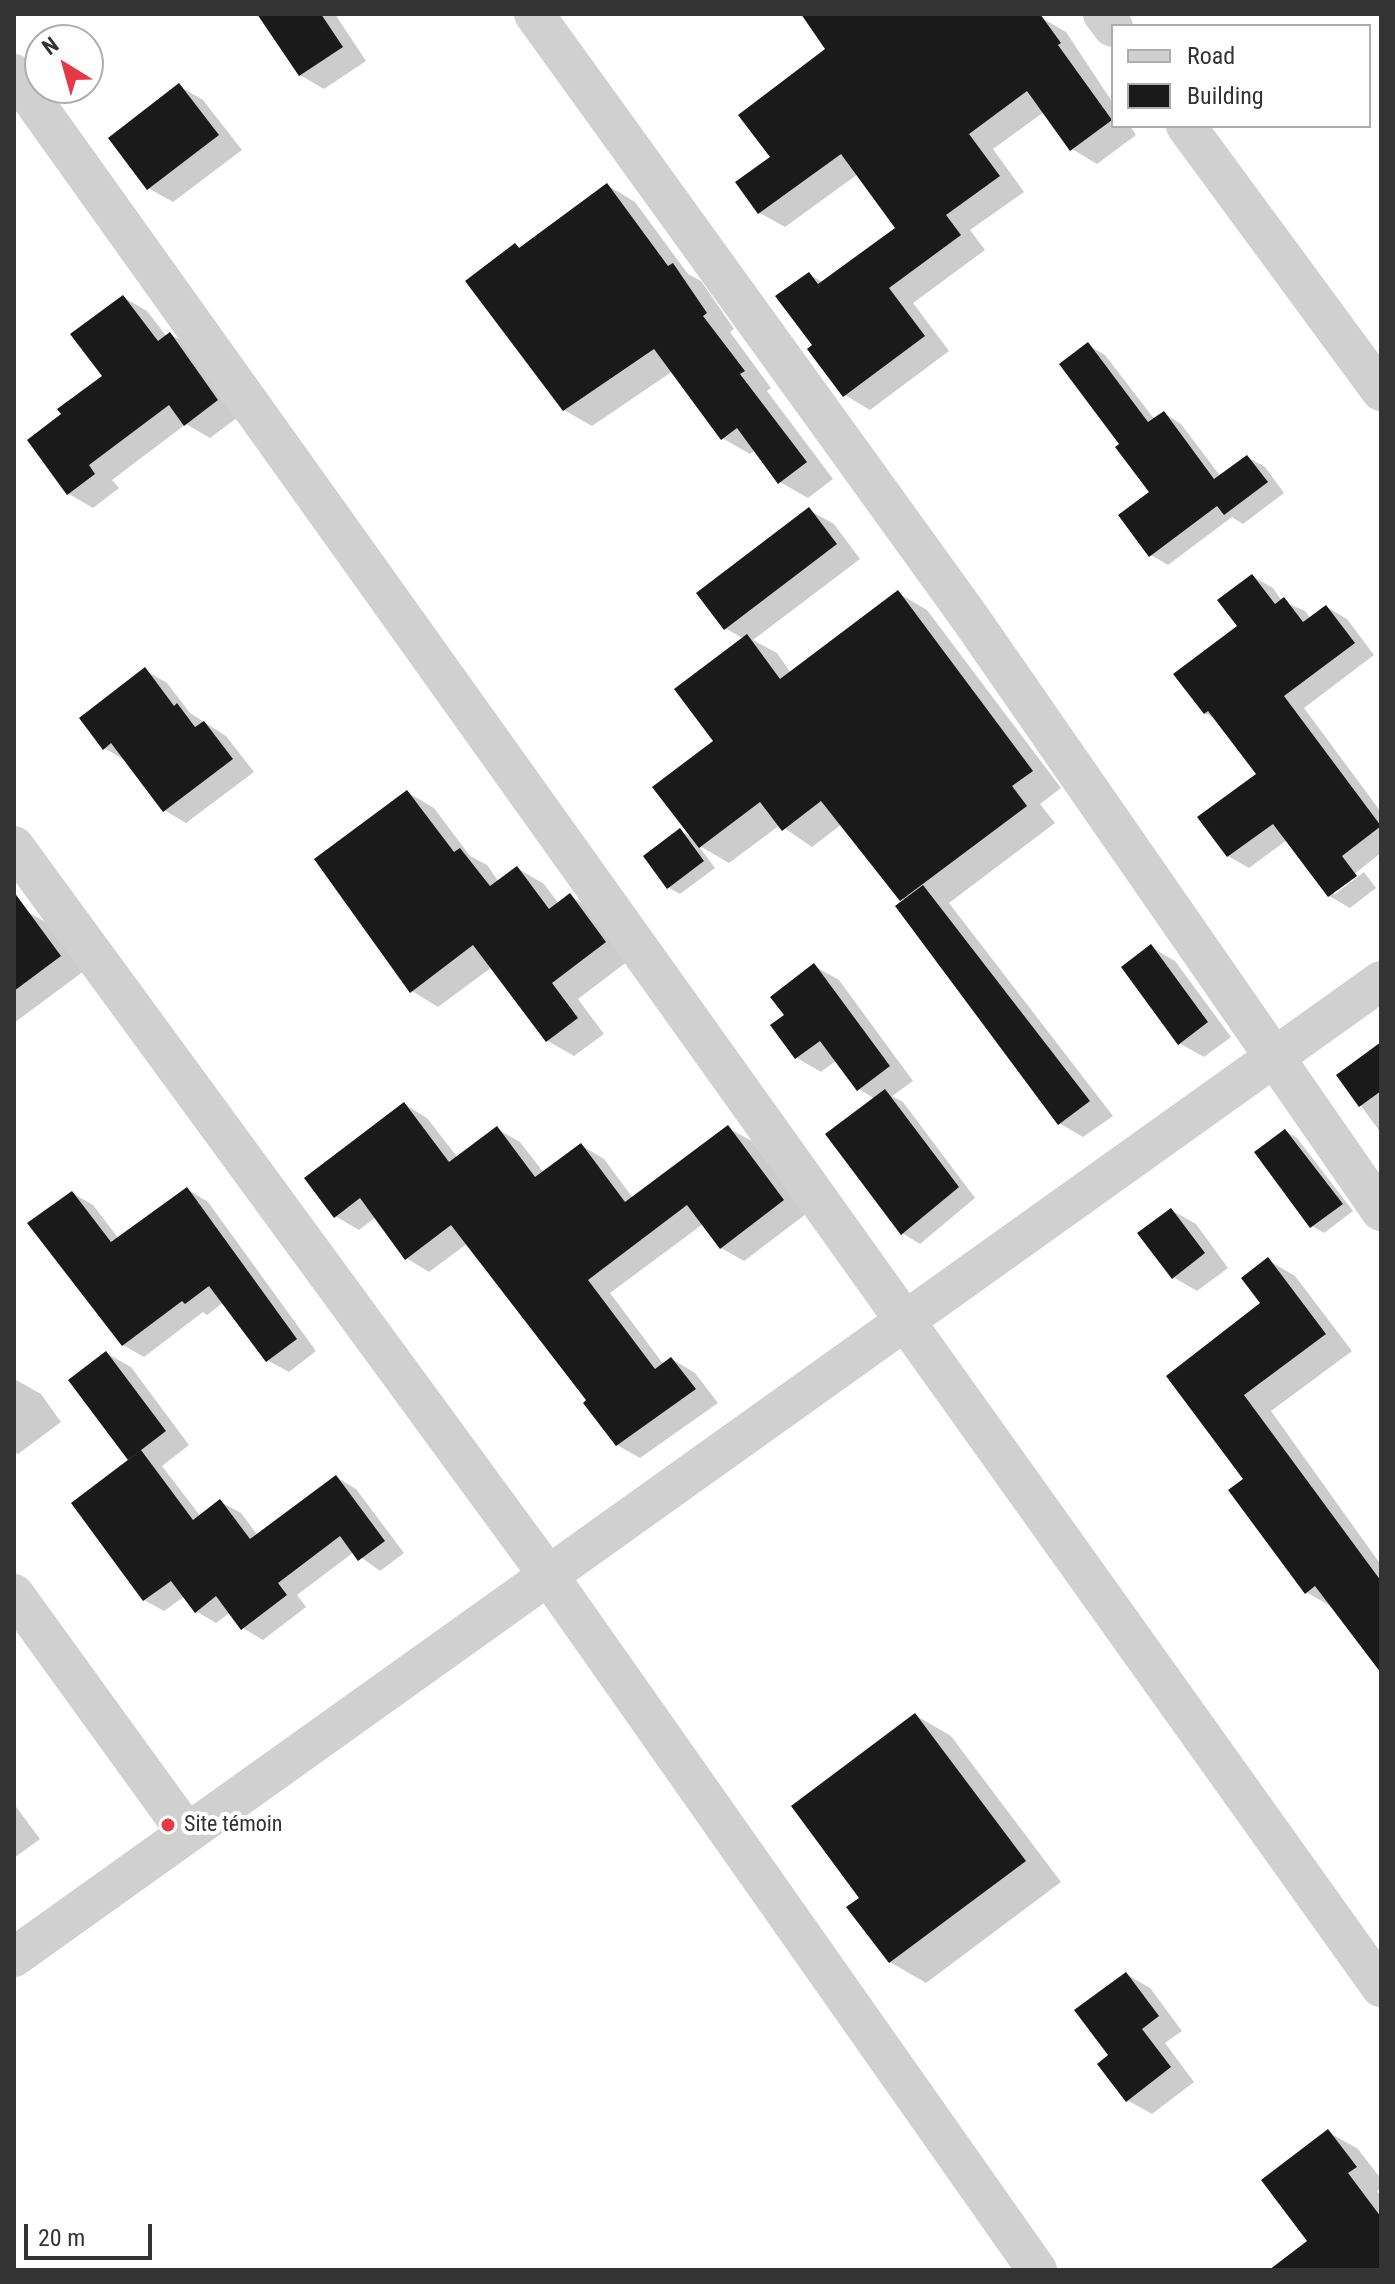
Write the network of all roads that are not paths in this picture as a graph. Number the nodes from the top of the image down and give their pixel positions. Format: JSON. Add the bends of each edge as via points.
{"nodes":[{"id":1,"x":534,"y":14,"type":"edge"},
{"id":2,"x":14,"y":74,"type":"edge"},
{"id":3,"x":1187,"y":128,"type":"edge"},
{"id":4,"x":1381,"y":391,"type":"edge"},
{"id":5,"x":14,"y":846,"type":"edge"},
{"id":6,"x":1381,"y":981,"type":"edge"},
{"id":7,"x":1274,"y":1058,"type":"junction"},
{"id":8,"x":1381,"y":1211,"type":"edge"},
{"id":9,"x":905,"y":1321,"type":"junction"},
{"id":10,"x":548,"y":1575,"type":"junction"},
{"id":11,"x":14,"y":1594,"type":"edge"},
{"id":12,"x":187,"y":1833,"type":"junction"},
{"id":13,"x":14,"y":1957,"type":"edge"},
{"id":14,"x":1381,"y":1987,"type":"edge"},
{"id":15,"x":1037,"y":2270,"type":"edge"}],
"edges":[{"from":1,"to":7,"type":"street","via":[[970,618]]},
{"from":2,"to":9,"type":"street"},
{"from":3,"to":4,"type":"street"},
{"from":5,"to":10,"type":"street"},
{"from":6,"to":7,"type":"street"},
{"from":7,"to":8,"type":"street"},
{"from":7,"to":9,"type":"street"},
{"from":9,"to":10,"type":"street"},
{"from":9,"to":14,"type":"street"},
{"from":10,"to":12,"type":"street"},
{"from":10,"to":15,"type":"street"},
{"from":11,"to":12,"type":"street"},
{"from":12,"to":13,"type":"street"}]}
